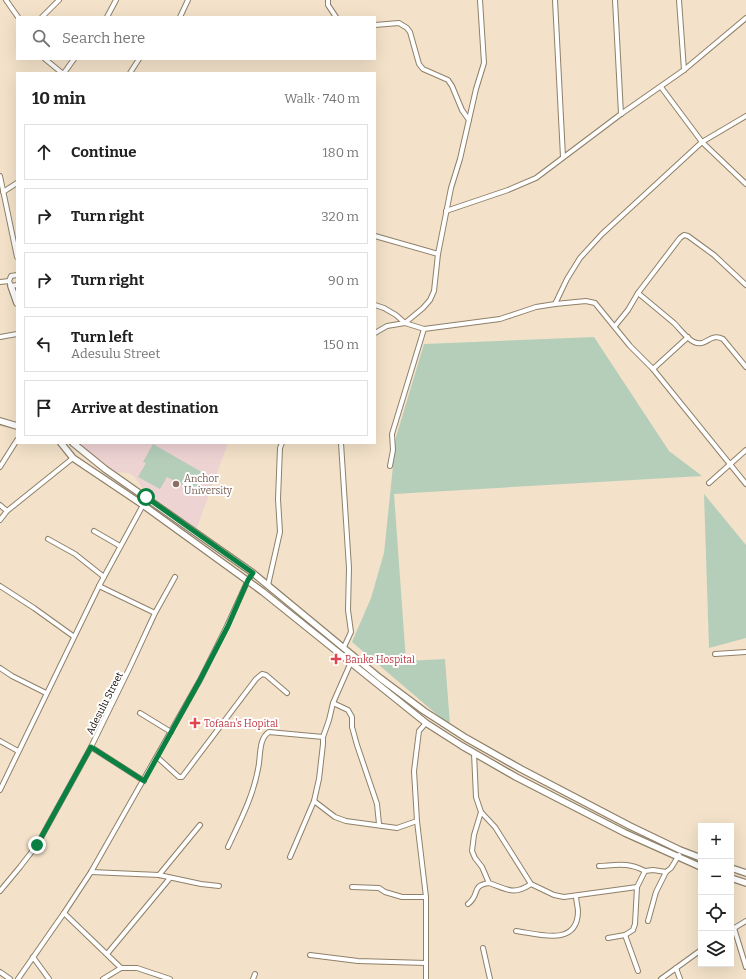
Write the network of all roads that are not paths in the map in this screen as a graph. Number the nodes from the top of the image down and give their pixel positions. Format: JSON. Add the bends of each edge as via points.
{"nodes":[{"id":1,"x":6,"y":0,"type":"edge"},
{"id":2,"x":59,"y":0,"type":"edge"},
{"id":3,"x":116,"y":0,"type":"edge"},
{"id":4,"x":188,"y":0,"type":"edge"},
{"id":5,"x":328,"y":0,"type":"edge"},
{"id":6,"x":480,"y":0,"type":"edge"},
{"id":7,"x":555,"y":0,"type":"edge"},
{"id":8,"x":615,"y":0,"type":"edge"},
{"id":9,"x":679,"y":0,"type":"edge"},
{"id":10,"x":17,"y":16,"type":"edge"},
{"id":11,"x":43,"y":16,"type":"edge"},
{"id":12,"x":108,"y":16,"type":"edge"},
{"id":13,"x":180,"y":16,"type":"edge"},
{"id":14,"x":335,"y":16,"type":"edge"},
{"id":15,"x":746,"y":18,"type":"edge"},
{"id":16,"x":376,"y":25,"type":"edge"},
{"id":17,"x":46,"y":60,"type":"edge"},
{"id":18,"x":73,"y":60,"type":"edge"},
{"id":19,"x":138,"y":60,"type":"edge"},
{"id":20,"x":684,"y":70,"type":"junction"},
{"id":21,"x":62,"y":72,"type":"edge"},
{"id":22,"x":64,"y":72,"type":"edge"},
{"id":23,"x":131,"y":72,"type":"edge"},
{"id":24,"x":661,"y":87,"type":"junction"},
{"id":25,"x":621,"y":114,"type":"junction"},
{"id":26,"x":746,"y":116,"type":"edge"},
{"id":27,"x":469,"y":120,"type":"junction"},
{"id":28,"x":702,"y":142,"type":"junction"},
{"id":29,"x":563,"y":157,"type":"junction"},
{"id":30,"x":0,"y":176,"type":"edge"},
{"id":31,"x":16,"y":184,"type":"edge"},
{"id":32,"x":746,"y":184,"type":"edge"},
{"id":33,"x":3,"y":192,"type":"junction"},
{"id":34,"x":446,"y":211,"type":"junction"},
{"id":35,"x":376,"y":236,"type":"edge"},
{"id":36,"x":16,"y":252,"type":"edge"},
{"id":37,"x":438,"y":254,"type":"junction"},
{"id":38,"x":16,"y":274,"type":"edge"},
{"id":39,"x":0,"y":282,"type":"edge"},
{"id":40,"x":12,"y":284,"type":"edge"},
{"id":41,"x":746,"y":285,"type":"edge"},
{"id":42,"x":638,"y":292,"type":"junction"},
{"id":43,"x":16,"y":299,"type":"edge"},
{"id":44,"x":555,"y":304,"type":"junction"},
{"id":45,"x":376,"y":306,"type":"edge"},
{"id":46,"x":405,"y":322,"type":"junction"},
{"id":47,"x":614,"y":326,"type":"junction"},
{"id":48,"x":424,"y":329,"type":"junction"},
{"id":49,"x":376,"y":332,"type":"edge"},
{"id":50,"x":16,"y":334,"type":"edge"},
{"id":51,"x":0,"y":337,"type":"edge"},
{"id":52,"x":688,"y":337,"type":"junction"},
{"id":53,"x":746,"y":367,"type":"edge"},
{"id":54,"x":653,"y":369,"type":"junction"},
{"id":55,"x":0,"y":418,"type":"edge"},
{"id":56,"x":0,"y":421,"type":"edge"},
{"id":57,"x":16,"y":422,"type":"edge"},
{"id":58,"x":16,"y":426,"type":"edge"},
{"id":59,"x":16,"y":442,"type":"edge"},
{"id":60,"x":62,"y":444,"type":"edge"},
{"id":61,"x":74,"y":444,"type":"edge"},
{"id":62,"x":282,"y":444,"type":"edge"},
{"id":63,"x":341,"y":444,"type":"edge"},
{"id":64,"x":746,"y":450,"type":"edge"},
{"id":65,"x":73,"y":458,"type":"junction"},
{"id":66,"x":730,"y":465,"type":"junction"},
{"id":67,"x":390,"y":466,"type":"dead end"},
{"id":68,"x":0,"y":467,"type":"edge"},
{"id":69,"x":710,"y":483,"type":"dead end"},
{"id":70,"x":746,"y":484,"type":"edge"},
{"id":71,"x":0,"y":505,"type":"edge"},
{"id":72,"x":143,"y":505,"type":"junction"},
{"id":73,"x":7,"y":511,"type":"junction"},
{"id":74,"x":0,"y":520,"type":"edge"},
{"id":75,"x":94,"y":531,"type":"dead end"},
{"id":76,"x":48,"y":539,"type":"dead end"},
{"id":77,"x":120,"y":546,"type":"junction"},
{"id":78,"x":253,"y":573,"type":"junction"},
{"id":79,"x":104,"y":577,"type":"junction"},
{"id":80,"x":175,"y":577,"type":"dead end"},
{"id":81,"x":248,"y":580,"type":"junction"},
{"id":82,"x":268,"y":585,"type":"junction"},
{"id":83,"x":0,"y":586,"type":"edge"},
{"id":84,"x":98,"y":586,"type":"junction"},
{"id":85,"x":155,"y":613,"type":"junction"},
{"id":86,"x":73,"y":636,"type":"junction"},
{"id":87,"x":344,"y":647,"type":"junction"},
{"id":88,"x":746,"y":652,"type":"edge"},
{"id":89,"x":715,"y":654,"type":"dead end"},
{"id":90,"x":351,"y":662,"type":"junction"},
{"id":91,"x":0,"y":668,"type":"edge"},
{"id":92,"x":46,"y":693,"type":"junction"},
{"id":93,"x":287,"y":693,"type":"dead end"},
{"id":94,"x":332,"y":703,"type":"junction"},
{"id":95,"x":140,"y":713,"type":"dead end"},
{"id":96,"x":426,"y":723,"type":"junction"},
{"id":97,"x":171,"y":732,"type":"junction"},
{"id":98,"x":323,"y":737,"type":"junction"},
{"id":99,"x":0,"y":741,"type":"edge"},
{"id":100,"x":91,"y":747,"type":"junction"},
{"id":101,"x":18,"y":751,"type":"junction"},
{"id":102,"x":474,"y":753,"type":"junction"},
{"id":103,"x":157,"y":757,"type":"junction"},
{"id":104,"x":144,"y":781,"type":"junction"},
{"id":105,"x":0,"y":790,"type":"edge"},
{"id":106,"x":314,"y":801,"type":"junction"},
{"id":107,"x":481,"y":812,"type":"junction"},
{"id":108,"x":417,"y":821,"type":"junction"},
{"id":109,"x":379,"y":824,"type":"junction"},
{"id":110,"x":200,"y":825,"type":"dead end"},
{"id":111,"x":228,"y":847,"type":"dead end"},
{"id":112,"x":680,"y":850,"type":"junction"},
{"id":113,"x":290,"y":857,"type":"dead end"},
{"id":114,"x":679,"y":857,"type":"junction"},
{"id":115,"x":698,"y":857,"type":"edge"},
{"id":116,"x":599,"y":866,"type":"dead end"},
{"id":117,"x":698,"y":866,"type":"edge"},
{"id":118,"x":734,"y":869,"type":"edge"},
{"id":119,"x":645,"y":871,"type":"junction"},
{"id":120,"x":91,"y":872,"type":"junction"},
{"id":121,"x":666,"y":872,"type":"junction"},
{"id":122,"x":746,"y":873,"type":"edge"},
{"id":123,"x":159,"y":875,"type":"junction"},
{"id":124,"x":170,"y":878,"type":"junction"},
{"id":125,"x":734,"y":879,"type":"edge"},
{"id":126,"x":0,"y":880,"type":"edge"},
{"id":127,"x":6,"y":882,"type":"junction"},
{"id":128,"x":489,"y":883,"type":"junction"},
{"id":129,"x":746,"y":883,"type":"edge"},
{"id":130,"x":531,"y":884,"type":"junction"},
{"id":131,"x":219,"y":886,"type":"dead end"},
{"id":132,"x":352,"y":887,"type":"dead end"},
{"id":133,"x":637,"y":887,"type":"junction"},
{"id":134,"x":0,"y":891,"type":"edge"},
{"id":135,"x":576,"y":896,"type":"junction"},
{"id":136,"x":426,"y":897,"type":"junction"},
{"id":137,"x":468,"y":904,"type":"dead end"},
{"id":138,"x":64,"y":913,"type":"junction"},
{"id":139,"x":648,"y":921,"type":"dead end"},
{"id":140,"x":746,"y":921,"type":"edge"},
{"id":141,"x":734,"y":928,"type":"edge"},
{"id":142,"x":516,"y":931,"type":"dead end"},
{"id":143,"x":734,"y":931,"type":"edge"},
{"id":144,"x":626,"y":935,"type":"junction"},
{"id":145,"x":608,"y":938,"type":"dead end"},
{"id":146,"x":483,"y":948,"type":"dead end"},
{"id":147,"x":698,"y":952,"type":"edge"},
{"id":148,"x":107,"y":954,"type":"junction"},
{"id":149,"x":310,"y":955,"type":"dead end"},
{"id":150,"x":33,"y":957,"type":"junction"},
{"id":151,"x":426,"y":963,"type":"junction"},
{"id":152,"x":746,"y":967,"type":"edge"},
{"id":153,"x":121,"y":968,"type":"junction"},
{"id":154,"x":676,"y":968,"type":"junction"},
{"id":155,"x":0,"y":972,"type":"edge"},
{"id":156,"x":638,"y":972,"type":"dead end"},
{"id":157,"x":255,"y":974,"type":"dead end"},
{"id":158,"x":10,"y":979,"type":"edge"},
{"id":159,"x":18,"y":979,"type":"edge"},
{"id":160,"x":49,"y":979,"type":"edge"},
{"id":161,"x":103,"y":979,"type":"edge"},
{"id":162,"x":170,"y":979,"type":"edge"},
{"id":163,"x":253,"y":979,"type":"edge"},
{"id":164,"x":426,"y":979,"type":"edge"},
{"id":165,"x":490,"y":979,"type":"edge"},
{"id":166,"x":661,"y":979,"type":"edge"},
{"id":167,"x":680,"y":979,"type":"edge"}],
"edges":[{"from":1,"to":10,"type":"street"},
{"from":2,"to":11,"type":"street"},
{"from":3,"to":12,"type":"street"},
{"from":4,"to":13,"type":"street"},
{"from":5,"to":14,"type":"street","via":[[328,5]]},
{"from":6,"to":27,"type":"street","via":[[484,63]]},
{"from":7,"to":29,"type":"street"},
{"from":8,"to":25,"type":"street"},
{"from":9,"to":20,"type":"street"},
{"from":15,"to":20,"type":"street"},
{"from":16,"to":27,"type":"street","via":[[399,23],[407,28],[419,64],[448,80]]},
{"from":17,"to":21,"type":"street"},
{"from":18,"to":22,"type":"street"},
{"from":19,"to":23,"type":"street"},
{"from":20,"to":24,"type":"street"},
{"from":24,"to":25,"type":"street"},
{"from":24,"to":28,"type":"street"},
{"from":25,"to":29,"type":"street"},
{"from":26,"to":28,"type":"street"},
{"from":27,"to":34,"type":"street"},
{"from":28,"to":32,"type":"street"},
{"from":28,"to":44,"type":"street","via":[[602,234],[580,258]]},
{"from":29,"to":34,"type":"street","via":[[536,178]]},
{"from":30,"to":33,"type":"street"},
{"from":31,"to":33,"type":"street"},
{"from":33,"to":36,"type":"street"},
{"from":34,"to":37,"type":"street"},
{"from":35,"to":37,"type":"street"},
{"from":37,"to":46,"type":"street","via":[[434,291],[430,300]]},
{"from":38,"to":40,"type":"street","via":[[11,276]]},
{"from":39,"to":40,"type":"street"},
{"from":40,"to":43,"type":"street"},
{"from":41,"to":42,"type":"street","via":[[714,255],[684,235]]},
{"from":42,"to":47,"type":"street","via":[[628,310]]},
{"from":42,"to":52,"type":"street"},
{"from":44,"to":47,"type":"street","via":[[586,301],[595,303]]},
{"from":44,"to":48,"type":"street","via":[[536,307],[500,319]]},
{"from":45,"to":46,"type":"street"},
{"from":46,"to":48,"type":"street"},
{"from":46,"to":49,"type":"street","via":[[387,326]]},
{"from":47,"to":54,"type":"street"},
{"from":48,"to":67,"type":"street","via":[[392,434]]},
{"from":50,"to":51,"type":"street"},
{"from":52,"to":53,"type":"street","via":[[700,344],[715,336],[719,337],[731,347]]},
{"from":52,"to":54,"type":"street"},
{"from":54,"to":66,"type":"street"},
{"from":55,"to":57,"type":"street"},
{"from":56,"to":58,"type":"street"},
{"from":59,"to":68,"type":"street"},
{"from":60,"to":65,"type":"street"},
{"from":61,"to":78,"type":"street"},
{"from":62,"to":82,"type":"street","via":[[278,499],[280,532]]},
{"from":63,"to":87,"type":"street","via":[[351,632]]},
{"from":64,"to":66,"type":"street"},
{"from":65,"to":72,"type":"street"},
{"from":65,"to":73,"type":"street"},
{"from":66,"to":69,"type":"street"},
{"from":66,"to":70,"type":"street"},
{"from":71,"to":73,"type":"street"},
{"from":72,"to":77,"type":"street"},
{"from":72,"to":81,"type":"street"},
{"from":73,"to":74,"type":"street"},
{"from":75,"to":77,"type":"street"},
{"from":76,"to":79,"type":"street","via":[[75,554]]},
{"from":77,"to":79,"type":"street"},
{"from":78,"to":81,"type":"street"},
{"from":78,"to":82,"type":"street"},
{"from":79,"to":84,"type":"street"},
{"from":80,"to":85,"type":"street","name":"Adesulu Street"},
{"from":81,"to":90,"type":"street"},
{"from":81,"to":97,"type":"street","via":[[204,674]]},
{"from":82,"to":87,"type":"street"},
{"from":83,"to":86,"type":"street"},
{"from":84,"to":85,"type":"street"},
{"from":84,"to":86,"type":"street"},
{"from":85,"to":100,"type":"street","name":"Adesulu Street"},
{"from":86,"to":92,"type":"street"},
{"from":87,"to":112,"type":"street","via":[[424,711],[466,738],[528,773]]},
{"from":88,"to":89,"type":"street"},
{"from":90,"to":94,"type":"street"},
{"from":90,"to":96,"type":"street"},
{"from":91,"to":92,"type":"street"},
{"from":92,"to":101,"type":"street"},
{"from":93,"to":103,"type":"street","via":[[262,674],[182,777]]},
{"from":94,"to":98,"type":"street"},
{"from":94,"to":109,"type":"street","via":[[348,710],[352,717],[357,745],[377,804]]},
{"from":95,"to":97,"type":"street"},
{"from":96,"to":102,"type":"street"},
{"from":96,"to":108,"type":"street","via":[[419,731],[414,772]]},
{"from":97,"to":103,"type":"street"},
{"from":98,"to":106,"type":"street"},
{"from":98,"to":111,"type":"street","via":[[269,732],[264,735],[255,786]]},
{"from":99,"to":101,"type":"street"},
{"from":100,"to":104,"type":"street"},
{"from":100,"to":127,"type":"street","name":"Adesulu Street","via":[[37,845]]},
{"from":101,"to":105,"type":"street"},
{"from":102,"to":107,"type":"street","via":[[476,797]]},
{"from":102,"to":114,"type":"street","via":[[625,834]]},
{"from":103,"to":104,"type":"street"},
{"from":104,"to":120,"type":"street"},
{"from":106,"to":109,"type":"street","via":[[346,821]]},
{"from":106,"to":113,"type":"street"},
{"from":107,"to":128,"type":"street","via":[[472,851]]},
{"from":107,"to":130,"type":"street"},
{"from":108,"to":109,"type":"street","via":[[397,828]]},
{"from":108,"to":136,"type":"street"},
{"from":110,"to":123,"type":"street"},
{"from":112,"to":114,"type":"street"},
{"from":112,"to":115,"type":"street"},
{"from":114,"to":117,"type":"street"},
{"from":114,"to":121,"type":"street"},
{"from":116,"to":119,"type":"street","via":[[627,864]]},
{"from":118,"to":122,"type":"street"},
{"from":119,"to":121,"type":"street"},
{"from":119,"to":133,"type":"street"},
{"from":120,"to":123,"type":"street"},
{"from":120,"to":138,"type":"street"},
{"from":121,"to":139,"type":"street","via":[[656,892]]},
{"from":123,"to":124,"type":"street"},
{"from":124,"to":131,"type":"street"},
{"from":124,"to":148,"type":"street"},
{"from":125,"to":129,"type":"street"},
{"from":126,"to":127,"type":"street"},
{"from":127,"to":134,"type":"street","name":"Adesulu Street"},
{"from":128,"to":130,"type":"street","via":[[514,892]]},
{"from":128,"to":137,"type":"street","via":[[480,884],[473,900]]},
{"from":130,"to":135,"type":"street","via":[[554,895]]},
{"from":132,"to":136,"type":"street","via":[[379,888],[402,897]]},
{"from":133,"to":135,"type":"street"},
{"from":133,"to":144,"type":"street","via":[[634,927]]},
{"from":135,"to":142,"type":"street","via":[[578,913],[574,926],[567,933],[557,936]]},
{"from":136,"to":151,"type":"street"},
{"from":138,"to":148,"type":"street"},
{"from":138,"to":150,"type":"street"},
{"from":140,"to":141,"type":"street"},
{"from":143,"to":152,"type":"street"},
{"from":144,"to":145,"type":"street"},
{"from":144,"to":156,"type":"street"},
{"from":146,"to":165,"type":"street"},
{"from":147,"to":154,"type":"street"},
{"from":148,"to":153,"type":"street"},
{"from":149,"to":151,"type":"street","via":[[358,961]]},
{"from":150,"to":159,"type":"street"},
{"from":150,"to":160,"type":"street"},
{"from":151,"to":164,"type":"street"},
{"from":153,"to":161,"type":"street"},
{"from":153,"to":162,"type":"street","via":[[137,968]]},
{"from":154,"to":166,"type":"street"},
{"from":154,"to":167,"type":"street"},
{"from":155,"to":158,"type":"street"},
{"from":157,"to":163,"type":"street"}]}
